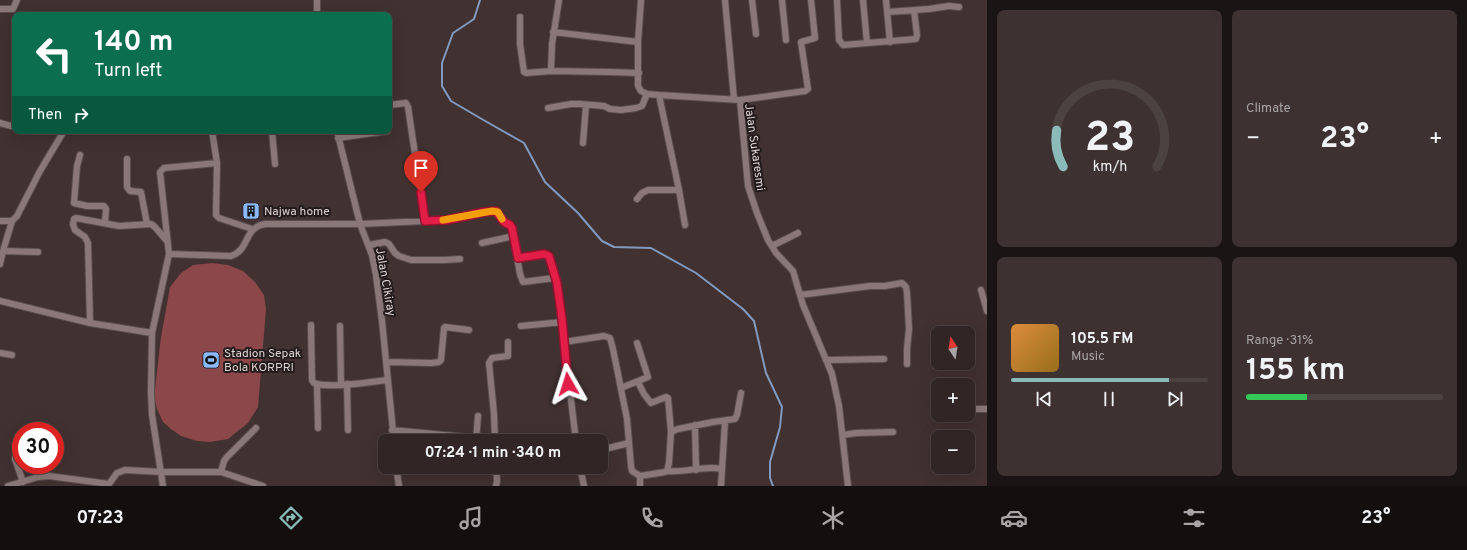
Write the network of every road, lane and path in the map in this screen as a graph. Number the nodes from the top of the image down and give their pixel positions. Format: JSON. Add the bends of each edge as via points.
{"nodes":[{"id":1,"x":17,"y":0,"type":"edge"},
{"id":2,"x":317,"y":0,"type":"edge"},
{"id":3,"x":558,"y":0,"type":"edge"},
{"id":4,"x":641,"y":0,"type":"edge"},
{"id":5,"x":725,"y":0,"type":"edge"},
{"id":6,"x":752,"y":0,"type":"edge"},
{"id":7,"x":782,"y":0,"type":"edge"},
{"id":8,"x":811,"y":0,"type":"edge"},
{"id":9,"x":837,"y":0,"type":"edge"},
{"id":10,"x":863,"y":0,"type":"edge"},
{"id":11,"x":886,"y":0,"type":"edge"},
{"id":12,"x":959,"y":7,"type":"dead end"},
{"id":13,"x":0,"y":9,"type":"edge"},
{"id":14,"x":914,"y":10,"type":"junction"},
{"id":15,"x":317,"y":12,"type":"edge"},
{"id":16,"x":888,"y":12,"type":"junction"},
{"id":17,"x":520,"y":17,"type":"dead end"},
{"id":18,"x":554,"y":32,"type":"junction"},
{"id":19,"x":756,"y":34,"type":"dead end"},
{"id":20,"x":786,"y":40,"type":"dead end"},
{"id":21,"x":638,"y":42,"type":"junction"},
{"id":22,"x":890,"y":42,"type":"junction"},
{"id":23,"x":867,"y":43,"type":"junction"},
{"id":24,"x":551,"y":71,"type":"junction"},
{"id":25,"x":638,"y":74,"type":"junction"},
{"id":26,"x":647,"y":94,"type":"junction"},
{"id":27,"x":659,"y":95,"type":"junction"},
{"id":28,"x":737,"y":100,"type":"junction"},
{"id":29,"x":392,"y":105,"type":"edge"},
{"id":30,"x":586,"y":105,"type":"junction"},
{"id":31,"x":548,"y":108,"type":"dead end"},
{"id":32,"x":0,"y":122,"type":"edge"},
{"id":33,"x":12,"y":126,"type":"edge"},
{"id":34,"x":62,"y":134,"type":"edge"},
{"id":35,"x":212,"y":134,"type":"edge"},
{"id":36,"x":272,"y":134,"type":"edge"},
{"id":37,"x":337,"y":134,"type":"edge"},
{"id":38,"x":366,"y":134,"type":"edge"},
{"id":39,"x":338,"y":138,"type":"junction"},
{"id":40,"x":583,"y":143,"type":"dead end"},
{"id":41,"x":80,"y":155,"type":"dead end"},
{"id":42,"x":127,"y":159,"type":"dead end"},
{"id":43,"x":217,"y":163,"type":"junction"},
{"id":44,"x":275,"y":164,"type":"dead end"},
{"id":45,"x":679,"y":190,"type":"junction"},
{"id":46,"x":636,"y":199,"type":"dead end"},
{"id":47,"x":0,"y":221,"type":"edge"},
{"id":48,"x":12,"y":221,"type":"junction"},
{"id":49,"x":425,"y":221,"type":"junction"},
{"id":50,"x":105,"y":223,"type":"junction"},
{"id":51,"x":147,"y":224,"type":"junction"},
{"id":52,"x":360,"y":224,"type":"junction"},
{"id":53,"x":685,"y":225,"type":"dead end"},
{"id":54,"x":252,"y":229,"type":"junction"},
{"id":55,"x":798,"y":233,"type":"dead end"},
{"id":56,"x":514,"y":236,"type":"junction"},
{"id":57,"x":166,"y":240,"type":"junction"},
{"id":58,"x":482,"y":243,"type":"dead end"},
{"id":59,"x":369,"y":245,"type":"junction"},
{"id":60,"x":772,"y":246,"type":"junction"},
{"id":61,"x":3,"y":251,"type":"junction"},
{"id":62,"x":38,"y":252,"type":"dead end"},
{"id":63,"x":168,"y":254,"type":"junction"},
{"id":64,"x":518,"y":258,"type":"junction"},
{"id":65,"x":460,"y":259,"type":"dead end"},
{"id":66,"x":0,"y":263,"type":"edge"},
{"id":67,"x":554,"y":278,"type":"junction"},
{"id":68,"x":981,"y":290,"type":"dead end"},
{"id":69,"x":800,"y":295,"type":"junction"},
{"id":70,"x":0,"y":302,"type":"edge"},
{"id":71,"x":987,"y":311,"type":"edge"},
{"id":72,"x":563,"y":322,"type":"junction"},
{"id":73,"x":90,"y":323,"type":"junction"},
{"id":74,"x":311,"y":325,"type":"dead end"},
{"id":75,"x":340,"y":326,"type":"dead end"},
{"id":76,"x":521,"y":326,"type":"dead end"},
{"id":77,"x":469,"y":330,"type":"dead end"},
{"id":78,"x":152,"y":333,"type":"junction"},
{"id":79,"x":508,"y":342,"type":"dead end"},
{"id":80,"x":564,"y":342,"type":"junction"},
{"id":81,"x":637,"y":343,"type":"dead end"},
{"id":82,"x":0,"y":353,"type":"edge"},
{"id":83,"x":12,"y":355,"type":"dead end"},
{"id":84,"x":884,"y":359,"type":"dead end"},
{"id":85,"x":826,"y":360,"type":"junction"},
{"id":86,"x":386,"y":362,"type":"junction"},
{"id":87,"x":907,"y":364,"type":"dead end"},
{"id":88,"x":387,"y":380,"type":"junction"},
{"id":89,"x":638,"y":382,"type":"junction"},
{"id":90,"x":318,"y":384,"type":"junction"},
{"id":91,"x":344,"y":384,"type":"junction"},
{"id":92,"x":621,"y":388,"type":"junction"},
{"id":93,"x":741,"y":393,"type":"dead end"},
{"id":94,"x":975,"y":409,"type":"edge"},
{"id":95,"x":987,"y":410,"type":"edge"},
{"id":96,"x":478,"y":416,"type":"dead end"},
{"id":97,"x":725,"y":421,"type":"junction"},
{"id":98,"x":695,"y":425,"type":"junction"},
{"id":99,"x":256,"y":428,"type":"dead end"},
{"id":100,"x":318,"y":428,"type":"dead end"},
{"id":101,"x":348,"y":430,"type":"dead end"},
{"id":102,"x":392,"y":430,"type":"junction"},
{"id":103,"x":671,"y":432,"type":"junction"},
{"id":104,"x":892,"y":432,"type":"dead end"},
{"id":105,"x":393,"y":434,"type":"edge"},
{"id":106,"x":426,"y":434,"type":"edge"},
{"id":107,"x":476,"y":434,"type":"edge"},
{"id":108,"x":495,"y":434,"type":"edge"},
{"id":109,"x":575,"y":434,"type":"edge"},
{"id":110,"x":843,"y":435,"type":"junction"},
{"id":111,"x":629,"y":443,"type":"junction"},
{"id":112,"x":608,"y":448,"type":"edge"},
{"id":113,"x":722,"y":469,"type":"junction"},
{"id":114,"x":696,"y":470,"type":"junction"},
{"id":115,"x":667,"y":471,"type":"junction"},
{"id":116,"x":162,"y":472,"type":"junction"},
{"id":117,"x":221,"y":472,"type":"junction"},
{"id":118,"x":17,"y":474,"type":"edge"},
{"id":119,"x":397,"y":474,"type":"edge"},
{"id":120,"x":496,"y":474,"type":"edge"},
{"id":121,"x":581,"y":474,"type":"edge"},
{"id":122,"x":640,"y":476,"type":"junction"},
{"id":123,"x":18,"y":484,"type":"edge"},
{"id":124,"x":8,"y":486,"type":"edge"},
{"id":125,"x":163,"y":486,"type":"edge"},
{"id":126,"x":263,"y":486,"type":"edge"},
{"id":127,"x":398,"y":486,"type":"edge"},
{"id":128,"x":496,"y":486,"type":"edge"},
{"id":129,"x":584,"y":486,"type":"edge"},
{"id":130,"x":640,"y":486,"type":"edge"},
{"id":131,"x":721,"y":486,"type":"edge"},
{"id":132,"x":848,"y":486,"type":"edge"}],
"edges":[{"from":1,"to":13,"type":"street","via":[[13,9]]},
{"from":2,"to":15,"type":"street"},
{"from":3,"to":18,"type":"street"},
{"from":4,"to":21,"type":"street"},
{"from":5,"to":28,"type":"street"},
{"from":6,"to":19,"type":"street"},
{"from":7,"to":20,"type":"street"},
{"from":8,"to":28,"type":"street","via":[[815,39],[801,42],[808,89]]},
{"from":9,"to":23,"type":"street","via":[[840,43]]},
{"from":10,"to":23,"type":"street"},
{"from":11,"to":16,"type":"street"},
{"from":12,"to":14,"type":"street"},
{"from":14,"to":16,"type":"street"},
{"from":14,"to":22,"type":"street","via":[[917,38]]},
{"from":16,"to":22,"type":"street"},
{"from":17,"to":24,"type":"street","via":[[524,72]]},
{"from":18,"to":21,"type":"street"},
{"from":18,"to":24,"type":"street"},
{"from":21,"to":25,"type":"street"},
{"from":22,"to":23,"type":"street"},
{"from":24,"to":25,"type":"street"},
{"from":25,"to":26,"type":"street","via":[[639,89]]},
{"from":26,"to":27,"type":"street","name":"Jalan Sukaresmi"},
{"from":26,"to":30,"type":"street","via":[[643,104],[636,108],[621,110]]},
{"from":27,"to":28,"type":"street","name":"Jalan Sukaresmi"},
{"from":27,"to":45,"type":"street"},
{"from":28,"to":60,"type":"street","name":"Jalan Sukaresmi","via":[[748,186]]},
{"from":29,"to":49,"type":"street","via":[[406,103],[408,107]]},
{"from":30,"to":31,"type":"street","via":[[571,104]]},
{"from":30,"to":40,"type":"street"},
{"from":32,"to":33,"type":"street"},
{"from":34,"to":48,"type":"street"},
{"from":35,"to":43,"type":"street"},
{"from":36,"to":44,"type":"street"},
{"from":37,"to":39,"type":"street","name":"Jalan Cikiray"},
{"from":38,"to":39,"type":"street"},
{"from":39,"to":52,"type":"street","name":"Jalan Cikiray"},
{"from":41,"to":50,"type":"street","via":[[74,203],[104,206]]},
{"from":42,"to":51,"type":"street","via":[[127,187],[130,191],[142,194]]},
{"from":43,"to":54,"type":"street","via":[[216,215]]},
{"from":43,"to":57,"type":"street","via":[[161,170]]},
{"from":45,"to":46,"type":"street","via":[[648,190]]},
{"from":45,"to":53,"type":"street"},
{"from":47,"to":48,"type":"street"},
{"from":48,"to":61,"type":"street"},
{"from":49,"to":52,"type":"street"},
{"from":49,"to":56,"type":"street","via":[[447,220],[494,211],[512,227]]},
{"from":50,"to":51,"type":"street","via":[[119,226]]},
{"from":50,"to":73,"type":"street","via":[[76,218],[73,221],[74,230],[85,237],[88,243]]},
{"from":51,"to":57,"type":"street","via":[[155,227]]},
{"from":52,"to":54,"type":"street","via":[[265,224]]},
{"from":52,"to":59,"type":"street","name":"Jalan Cikiray"},
{"from":54,"to":63,"type":"street","via":[[239,251],[231,256]]},
{"from":55,"to":60,"type":"street"},
{"from":56,"to":58,"type":"street"},
{"from":56,"to":64,"type":"street"},
{"from":57,"to":63,"type":"street"},
{"from":59,"to":65,"type":"street","via":[[385,242],[399,256],[411,260]]},
{"from":59,"to":86,"type":"street","name":"Jalan Cikiray","via":[[376,275]]},
{"from":60,"to":69,"type":"street","name":"Jalan Sukaresmi","via":[[793,271]]},
{"from":61,"to":62,"type":"street"},
{"from":61,"to":66,"type":"street"},
{"from":63,"to":78,"type":"street"},
{"from":64,"to":67,"type":"street","via":[[547,255]]},
{"from":64,"to":67,"type":"street","via":[[524,282]]},
{"from":67,"to":72,"type":"street"},
{"from":68,"to":71,"type":"street"},
{"from":69,"to":85,"type":"street","name":"Jalan Sukaresmi"},
{"from":69,"to":87,"type":"street","via":[[902,283],[906,287],[910,329]]},
{"from":70,"to":73,"type":"street"},
{"from":72,"to":76,"type":"street"},
{"from":72,"to":80,"type":"street"},
{"from":73,"to":78,"type":"street"},
{"from":74,"to":90,"type":"street","via":[[312,380]]},
{"from":75,"to":91,"type":"street"},
{"from":77,"to":86,"type":"street","via":[[444,328],[439,362]]},
{"from":78,"to":116,"type":"street","via":[[152,415]]},
{"from":79,"to":108,"type":"street","via":[[508,356],[492,358],[489,363]]},
{"from":80,"to":92,"type":"street","via":[[608,336]]},
{"from":80,"to":109,"type":"street"},
{"from":81,"to":89,"type":"street","via":[[648,375]]},
{"from":82,"to":83,"type":"street"},
{"from":84,"to":85,"type":"street"},
{"from":85,"to":110,"type":"street","name":"Jalan Sukaresmi","via":[[837,392]]},
{"from":86,"to":88,"type":"street","name":"Jalan Cikiray"},
{"from":88,"to":91,"type":"street"},
{"from":88,"to":102,"type":"street","name":"Jalan Cikiray"},
{"from":89,"to":92,"type":"street"},
{"from":89,"to":103,"type":"street","via":[[651,403],[668,398]]},
{"from":90,"to":91,"type":"street"},
{"from":90,"to":100,"type":"street"},
{"from":91,"to":101,"type":"street"},
{"from":92,"to":111,"type":"street"},
{"from":93,"to":97,"type":"street","via":[[736,418]]},
{"from":94,"to":95,"type":"street"},
{"from":96,"to":107,"type":"street"},
{"from":97,"to":98,"type":"street"},
{"from":97,"to":113,"type":"street"},
{"from":98,"to":103,"type":"street"},
{"from":98,"to":114,"type":"street"},
{"from":99,"to":117,"type":"street","via":[[227,457]]},
{"from":102,"to":105,"type":"street","name":"Jalan Cikiray"},
{"from":102,"to":106,"type":"street"},
{"from":103,"to":115,"type":"street"},
{"from":104,"to":110,"type":"street"},
{"from":110,"to":132,"type":"street","name":"Jalan Sukaresmi"},
{"from":111,"to":112,"type":"street"},
{"from":111,"to":122,"type":"street","via":[[631,468]]},
{"from":113,"to":114,"type":"street"},
{"from":113,"to":131,"type":"street"},
{"from":114,"to":115,"type":"street"},
{"from":115,"to":122,"type":"street"},
{"from":116,"to":117,"type":"street"},
{"from":116,"to":123,"type":"street","via":[[125,470],[117,473],[109,484],[49,476]]},
{"from":116,"to":125,"type":"street"},
{"from":117,"to":126,"type":"street"},
{"from":118,"to":123,"type":"street"},
{"from":119,"to":127,"type":"street"},
{"from":120,"to":128,"type":"street"},
{"from":121,"to":129,"type":"street"},
{"from":122,"to":130,"type":"street"},
{"from":123,"to":124,"type":"street"}]}
